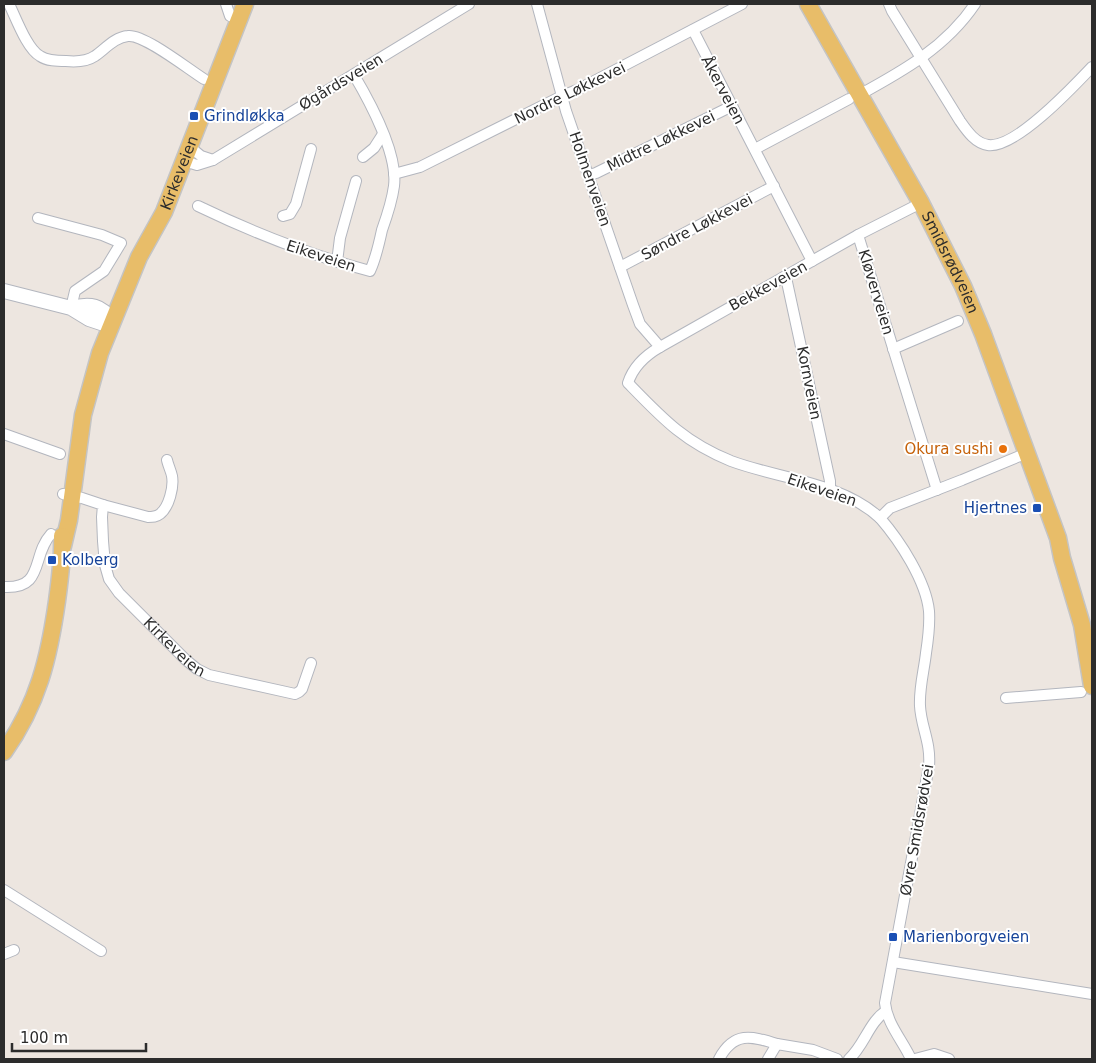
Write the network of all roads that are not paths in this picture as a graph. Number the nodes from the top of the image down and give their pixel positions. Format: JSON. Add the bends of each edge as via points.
{"nodes":[{"id":1,"x":9,"y":4,"type":"edge"},
{"id":2,"x":226,"y":4,"type":"edge"},
{"id":3,"x":245,"y":4,"type":"edge"},
{"id":4,"x":469,"y":4,"type":"edge"},
{"id":5,"x":537,"y":4,"type":"edge"},
{"id":6,"x":742,"y":4,"type":"edge"},
{"id":7,"x":808,"y":4,"type":"edge"},
{"id":8,"x":889,"y":4,"type":"edge"},
{"id":9,"x":975,"y":4,"type":"edge"},
{"id":10,"x":230,"y":16,"type":"dead end"},
{"id":11,"x":693,"y":30,"type":"junction"},
{"id":12,"x":922,"y":59,"type":"junction"},
{"id":13,"x":1092,"y":67,"type":"edge"},
{"id":14,"x":354,"y":75,"type":"junction"},
{"id":15,"x":204,"y":79,"type":"dead end"},
{"id":16,"x":562,"y":96,"type":"junction"},
{"id":17,"x":854,"y":97,"type":"junction"},
{"id":18,"x":732,"y":106,"type":"junction"},
{"id":19,"x":383,"y":134,"type":"junction"},
{"id":20,"x":312,"y":149,"type":"dead end"},
{"id":21,"x":754,"y":149,"type":"junction"},
{"id":22,"x":187,"y":154,"type":"junction"},
{"id":23,"x":364,"y":157,"type":"dead end"},
{"id":24,"x":213,"y":160,"type":"junction"},
{"id":25,"x":394,"y":174,"type":"junction"},
{"id":26,"x":588,"y":175,"type":"junction"},
{"id":27,"x":356,"y":182,"type":"dead end"},
{"id":28,"x":774,"y":186,"type":"junction"},
{"id":29,"x":921,"y":203,"type":"junction"},
{"id":30,"x":198,"y":206,"type":"dead end"},
{"id":31,"x":283,"y":216,"type":"dead end"},
{"id":32,"x":38,"y":218,"type":"dead end"},
{"id":33,"x":858,"y":236,"type":"junction"},
{"id":34,"x":812,"y":261,"type":"junction"},
{"id":35,"x":337,"y":262,"type":"junction"},
{"id":36,"x":620,"y":267,"type":"junction"},
{"id":37,"x":784,"y":278,"type":"junction"},
{"id":38,"x":4,"y":291,"type":"edge"},
{"id":39,"x":71,"y":308,"type":"junction"},
{"id":40,"x":106,"y":319,"type":"junction"},
{"id":41,"x":958,"y":321,"type":"dead end"},
{"id":42,"x":660,"y":346,"type":"junction"},
{"id":43,"x":893,"y":349,"type":"junction"},
{"id":44,"x":628,"y":382,"type":"joint"},
{"id":45,"x":4,"y":434,"type":"edge"},
{"id":46,"x":1027,"y":453,"type":"junction"},
{"id":47,"x":60,"y":454,"type":"dead end"},
{"id":48,"x":167,"y":460,"type":"dead end"},
{"id":49,"x":830,"y":490,"type":"junction"},
{"id":50,"x":937,"y":490,"type":"junction"},
{"id":51,"x":68,"y":495,"type":"junction"},
{"id":52,"x":103,"y":505,"type":"junction"},
{"id":53,"x":880,"y":518,"type":"junction"},
{"id":54,"x":50,"y":534,"type":"dead end"},
{"id":55,"x":1058,"y":538,"type":"junction"},
{"id":56,"x":4,"y":587,"type":"edge"},
{"id":57,"x":1092,"y":628,"type":"edge"},
{"id":58,"x":311,"y":663,"type":"dead end"},
{"id":59,"x":1087,"y":689,"type":"edge"},
{"id":60,"x":1006,"y":698,"type":"dead end"},
{"id":61,"x":4,"y":752,"type":"edge"},
{"id":62,"x":4,"y":890,"type":"edge"},
{"id":63,"x":101,"y":951,"type":"dead end"},
{"id":64,"x":893,"y":962,"type":"junction"},
{"id":65,"x":1092,"y":994,"type":"edge"},
{"id":66,"x":886,"y":1011,"type":"junction"},
{"id":67,"x":777,"y":1044,"type":"junction"},
{"id":68,"x":719,"y":1059,"type":"edge"},
{"id":69,"x":768,"y":1059,"type":"edge"},
{"id":70,"x":837,"y":1059,"type":"edge"},
{"id":71,"x":849,"y":1059,"type":"edge"},
{"id":72,"x":913,"y":1059,"type":"edge"},
{"id":73,"x":949,"y":1059,"type":"edge"}],
"edges":[{"from":1,"to":15,"type":"street","via":[[33,50],[44,58],[83,61],[124,36],[131,36],[149,43]]},
{"from":2,"to":10,"type":"street"},
{"from":3,"to":22,"type":"main road","name":"Kirkeveien"},
{"from":4,"to":14,"type":"street","name":"Øgårdsveien"},
{"from":5,"to":16,"type":"street","name":"Holmenveien"},
{"from":6,"to":11,"type":"street","name":"Nordre Løkkevei"},
{"from":7,"to":17,"type":"main road","name":"Smidsrødveien"},
{"from":8,"to":12,"type":"street"},
{"from":9,"to":12,"type":"street","via":[[941,43]]},
{"from":11,"to":16,"type":"street","name":"Nordre Løkkevei"},
{"from":11,"to":18,"type":"street","name":"Åkerveien"},
{"from":12,"to":13,"type":"street","via":[[968,132],[976,140],[989,145],[1009,139],[1034,122]]},
{"from":12,"to":17,"type":"street"},
{"from":14,"to":19,"type":"street","name":"Eikeveien"},
{"from":14,"to":24,"type":"street","name":"Øgårdsveien"},
{"from":16,"to":25,"type":"street","name":"Nordre Løkkevei","via":[[420,167]]},
{"from":16,"to":26,"type":"street","name":"Holmenveien"},
{"from":17,"to":21,"type":"street"},
{"from":17,"to":29,"type":"main road","name":"Smidsrødveien"},
{"from":18,"to":21,"type":"street","name":"Åkerveien"},
{"from":18,"to":26,"type":"street","name":"Midtre Løkkevei"},
{"from":19,"to":23,"type":"street"},
{"from":19,"to":25,"type":"street","name":"Eikeveien"},
{"from":20,"to":31,"type":"street","via":[[296,204],[290,214]]},
{"from":21,"to":28,"type":"street","name":"Åkerveien"},
{"from":22,"to":24,"type":"street"},
{"from":22,"to":24,"type":"street","name":"Øgårdsveien","via":[[197,165]]},
{"from":22,"to":40,"type":"main road","name":"Kirkeveien","via":[[161,217],[117,288]]},
{"from":25,"to":35,"type":"street","name":"Eikeveien","via":[[389,207],[370,271]]},
{"from":26,"to":36,"type":"street","name":"Holmenveien"},
{"from":27,"to":35,"type":"street","via":[[340,238]]},
{"from":28,"to":34,"type":"street","name":"Åkerveien"},
{"from":28,"to":36,"type":"street","name":"Søndre Løkkevei"},
{"from":29,"to":33,"type":"street","name":"Bekkeveien"},
{"from":29,"to":46,"type":"main road","name":"Smidsrødveien","via":[[963,286]]},
{"from":30,"to":35,"type":"street","name":"Eikeveien","via":[[281,243]]},
{"from":32,"to":39,"type":"street","via":[[121,243],[104,271],[75,291]]},
{"from":33,"to":34,"type":"street","name":"Bekkeveien"},
{"from":33,"to":43,"type":"street","name":"Kløverveien"},
{"from":34,"to":37,"type":"street","name":"Bekkeveien"},
{"from":36,"to":42,"type":"street","name":"Holmenveien","via":[[640,324]]},
{"from":37,"to":42,"type":"street","name":"Bekkeveien"},
{"from":37,"to":49,"type":"street","name":"Kornveien","via":[[788,282],[801,340]]},
{"from":38,"to":39,"type":"street"},
{"from":39,"to":40,"type":"street","via":[[95,306]]},
{"from":40,"to":51,"type":"main road","name":"Kirkeveien"},
{"from":41,"to":43,"type":"street","name":"Kløverveien"},
{"from":42,"to":44,"type":"street","name":"Bekkeveien","via":[[643,358]]},
{"from":43,"to":50,"type":"street","name":"Kløverveien"},
{"from":44,"to":49,"type":"street","name":"Eikeveien","via":[[678,432],[699,446],[752,468]]},
{"from":45,"to":47,"type":"street"},
{"from":46,"to":50,"type":"street"},
{"from":46,"to":55,"type":"main road","name":"Smidsrødveien"},
{"from":48,"to":52,"type":"street","via":[[172,487],[166,507],[156,517]]},
{"from":49,"to":53,"type":"street","name":"Eikeveien","via":[[859,502]]},
{"from":50,"to":53,"type":"street","via":[[890,508]]},
{"from":51,"to":52,"type":"street"},
{"from":51,"to":61,"type":"main road","name":"Kirkeveien","via":[[69,520],[46,663],[31,707]]},
{"from":52,"to":58,"type":"street","name":"Kirkeveien","via":[[105,565],[112,585],[196,669],[219,678],[295,694],[302,689]]},
{"from":53,"to":64,"type":"street","name":"Øvre Smidsrødvei","via":[[915,570],[926,593],[929,612],[920,707],[928,740],[929,766]]},
{"from":54,"to":56,"type":"street","via":[[30,581]]},
{"from":55,"to":57,"type":"main road","name":"Smidsrødveien","via":[[1074,568]]},
{"from":55,"to":59,"type":"main road","name":"Smidsrødveien","via":[[1082,625]]},
{"from":59,"to":60,"type":"street","name":"Smidsrødveien"},
{"from":62,"to":63,"type":"street"},
{"from":64,"to":65,"type":"street"},
{"from":64,"to":66,"type":"street","name":"Øvre Smidsrødvei"},
{"from":66,"to":71,"type":"street","via":[[874,1022]]},
{"from":66,"to":72,"type":"street"},
{"from":67,"to":68,"type":"street","via":[[755,1037],[735,1040]]},
{"from":67,"to":69,"type":"street"},
{"from":67,"to":70,"type":"street","via":[[813,1050]]},
{"from":72,"to":73,"type":"street","via":[[934,1054]]}]}
